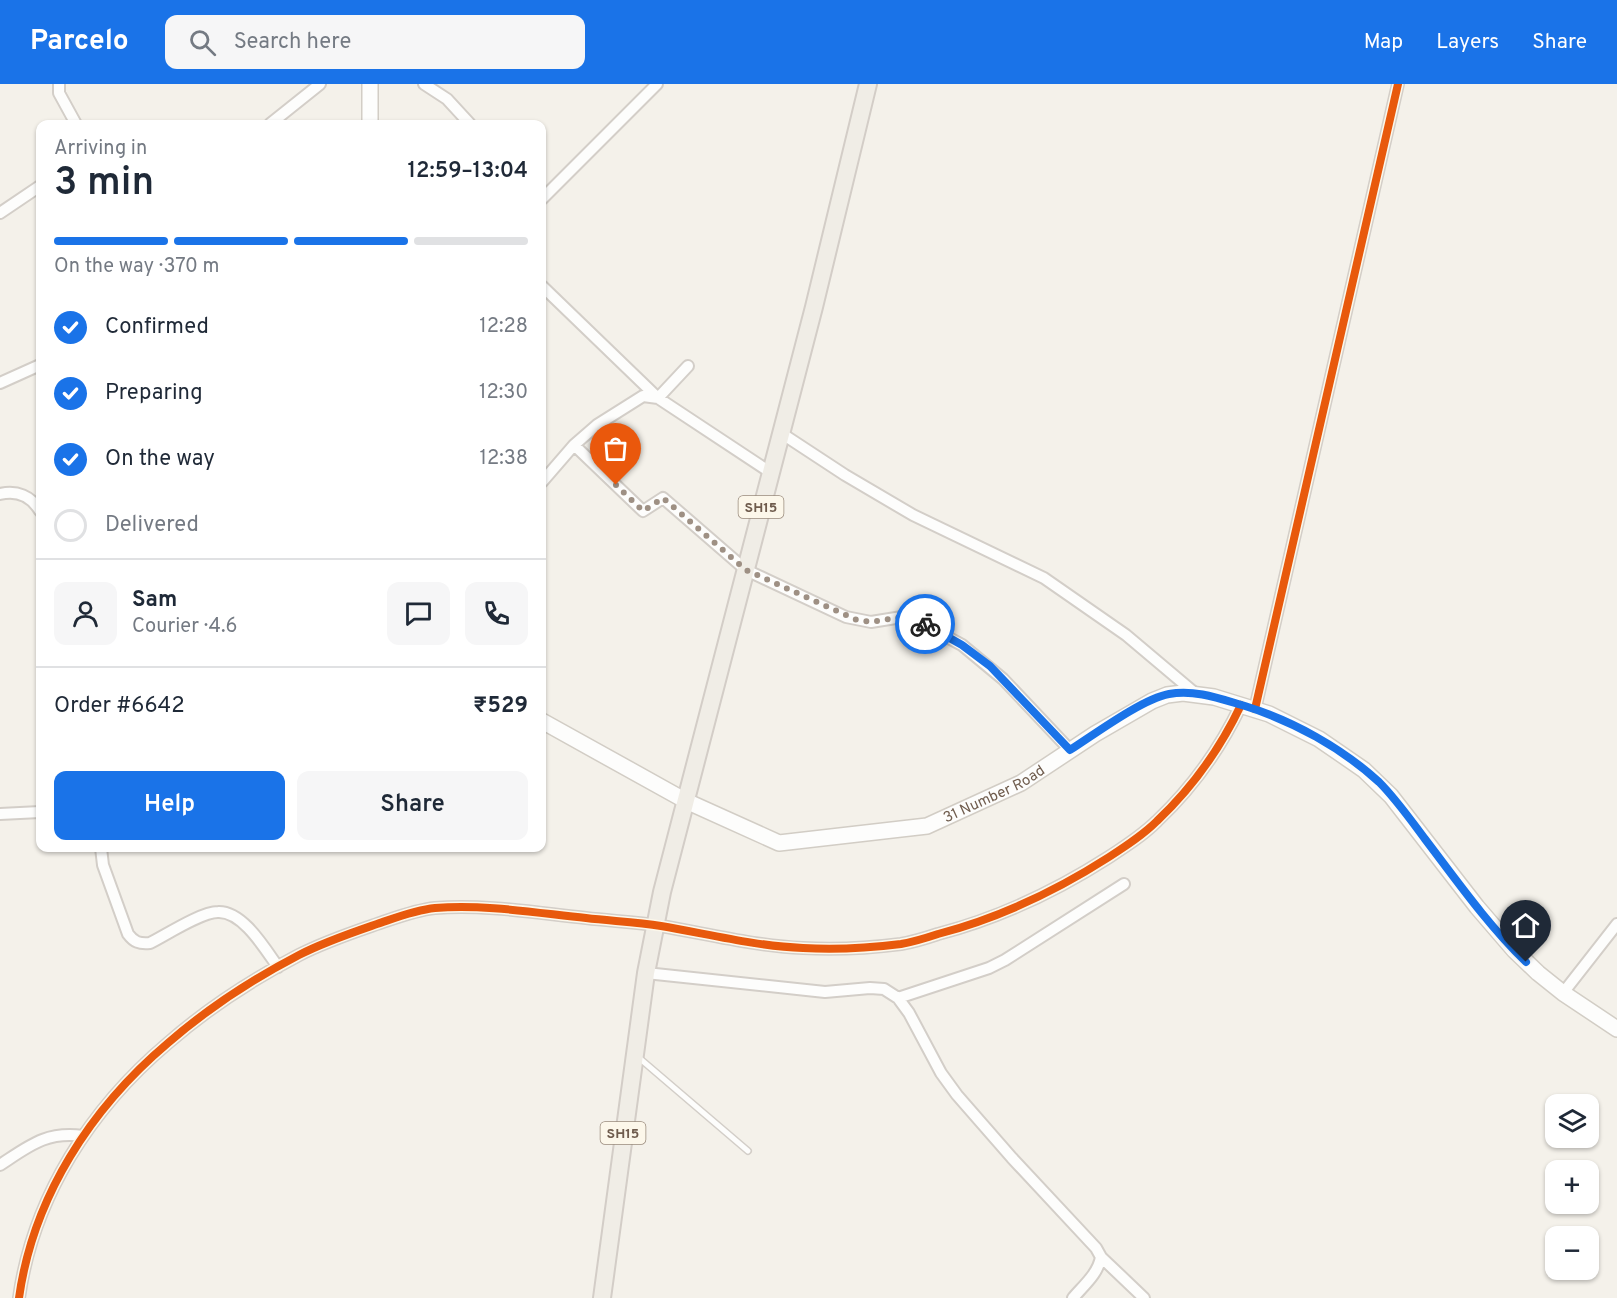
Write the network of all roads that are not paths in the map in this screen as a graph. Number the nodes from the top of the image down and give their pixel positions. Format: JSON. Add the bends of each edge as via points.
{"nodes":[{"id":1,"x":320,"y":84,"type":"edge"},
{"id":2,"x":370,"y":84,"type":"edge"},
{"id":3,"x":424,"y":84,"type":"edge"},
{"id":4,"x":657,"y":84,"type":"edge"},
{"id":5,"x":868,"y":84,"type":"edge"},
{"id":6,"x":1398,"y":84,"type":"edge"},
{"id":7,"x":57,"y":85,"type":"edge"},
{"id":8,"x":74,"y":120,"type":"edge"},
{"id":9,"x":275,"y":120,"type":"edge"},
{"id":10,"x":369,"y":120,"type":"edge"},
{"id":11,"x":466,"y":120,"type":"edge"},
{"id":12,"x":36,"y":189,"type":"edge"},
{"id":13,"x":546,"y":195,"type":"edge"},
{"id":14,"x":0,"y":213,"type":"edge"},
{"id":15,"x":546,"y":289,"type":"edge"},
{"id":16,"x":688,"y":366,"type":"dead end"},
{"id":17,"x":36,"y":367,"type":"edge"},
{"id":18,"x":0,"y":383,"type":"edge"},
{"id":19,"x":658,"y":398,"type":"junction"},
{"id":20,"x":781,"y":433,"type":"junction"},
{"id":21,"x":574,"y":445,"type":"junction"},
{"id":22,"x":770,"y":472,"type":"junction"},
{"id":23,"x":546,"y":477,"type":"edge"},
{"id":24,"x":0,"y":494,"type":"edge"},
{"id":25,"x":36,"y":506,"type":"edge"},
{"id":26,"x":746,"y":570,"type":"junction"},
{"id":27,"x":1196,"y":694,"type":"junction"},
{"id":28,"x":1256,"y":710,"type":"junction"},
{"id":29,"x":546,"y":723,"type":"edge"},
{"id":30,"x":1070,"y":750,"type":"junction"},
{"id":31,"x":686,"y":801,"type":"junction"},
{"id":32,"x":36,"y":812,"type":"edge"},
{"id":33,"x":0,"y":814,"type":"edge"},
{"id":34,"x":102,"y":852,"type":"edge"},
{"id":35,"x":1124,"y":884,"type":"dead end"},
{"id":36,"x":1617,"y":924,"type":"edge"},
{"id":37,"x":655,"y":928,"type":"junction"},
{"id":38,"x":278,"y":967,"type":"junction"},
{"id":39,"x":647,"y":971,"type":"junction"},
{"id":40,"x":1563,"y":993,"type":"junction"},
{"id":41,"x":898,"y":998,"type":"junction"},
{"id":42,"x":1617,"y":1029,"type":"edge"},
{"id":43,"x":635,"y":1054,"type":"junction"},
{"id":44,"x":83,"y":1136,"type":"junction"},
{"id":45,"x":748,"y":1151,"type":"dead end"},
{"id":46,"x":0,"y":1165,"type":"edge"},
{"id":47,"x":1101,"y":1257,"type":"junction"},
{"id":48,"x":19,"y":1298,"type":"edge"},
{"id":49,"x":602,"y":1298,"type":"edge"},
{"id":50,"x":1073,"y":1298,"type":"edge"},
{"id":51,"x":1144,"y":1298,"type":"edge"}],
"edges":[{"from":1,"to":9,"type":"street"},
{"from":2,"to":10,"type":"main road"},
{"from":3,"to":11,"type":"street","via":[[447,99]]},
{"from":4,"to":13,"type":"street"},
{"from":5,"to":20,"type":"main road","number":"SH15"},
{"from":6,"to":28,"type":"street"},
{"from":7,"to":8,"type":"street"},
{"from":12,"to":14,"type":"street"},
{"from":15,"to":19,"type":"street"},
{"from":16,"to":19,"type":"street"},
{"from":17,"to":18,"type":"street"},
{"from":19,"to":21,"type":"street","via":[[639,398]]},
{"from":19,"to":22,"type":"street"},
{"from":20,"to":22,"type":"main road","number":"SH15"},
{"from":20,"to":27,"type":"street","via":[[913,515],[1075,597]]},
{"from":21,"to":23,"type":"street"},
{"from":21,"to":26,"type":"street","via":[[643,511],[663,498]]},
{"from":22,"to":26,"type":"main road","number":"SH15"},
{"from":24,"to":25,"type":"street","via":[[16,492]]},
{"from":26,"to":30,"type":"street","via":[[857,620],[871,622],[908,616],[962,645],[990,666]]},
{"from":26,"to":31,"type":"main road","number":"SH15"},
{"from":27,"to":28,"type":"main road","name":"31 Number Road"},
{"from":27,"to":30,"type":"main road","name":"31 Number Road","via":[[1167,695],[1152,701]]},
{"from":28,"to":37,"type":"street","via":[[1226,738],[1204,769],[1154,824],[1125,846],[1027,903],[958,929],[903,944],[802,948]]},
{"from":28,"to":40,"type":"main road","name":"31 Number Road","via":[[1343,754],[1378,782],[1494,927]]},
{"from":29,"to":31,"type":"main road","name":"31 Number Road"},
{"from":30,"to":31,"type":"main road","name":"31 Number Road","via":[[1021,783],[927,826],[779,843]]},
{"from":31,"to":37,"type":"main road","number":"SH15"},
{"from":32,"to":33,"type":"street"},
{"from":34,"to":38,"type":"street","via":[[103,865],[128,934],[134,940],[150,943],[202,916],[230,914],[254,934]]},
{"from":35,"to":41,"type":"street","via":[[1005,960]]},
{"from":36,"to":40,"type":"street"},
{"from":37,"to":38,"type":"street","via":[[523,911],[433,909],[347,934]]},
{"from":37,"to":39,"type":"main road","number":"SH15"},
{"from":38,"to":44,"type":"street","via":[[189,1024],[147,1060],[107,1102]]},
{"from":39,"to":41,"type":"street","via":[[825,992],[884,989]]},
{"from":39,"to":43,"type":"main road","number":"SH15"},
{"from":40,"to":42,"type":"main road","name":"31 Number Road"},
{"from":41,"to":47,"type":"street","via":[[957,1095]]},
{"from":43,"to":45,"type":"lane"},
{"from":43,"to":49,"type":"main road","number":"SH15"},
{"from":44,"to":46,"type":"street","via":[[52,1136],[33,1143]]},
{"from":44,"to":48,"type":"street","via":[[38,1220],[23,1268]]},
{"from":47,"to":50,"type":"street","via":[[1093,1275]]},
{"from":47,"to":51,"type":"street"}]}
